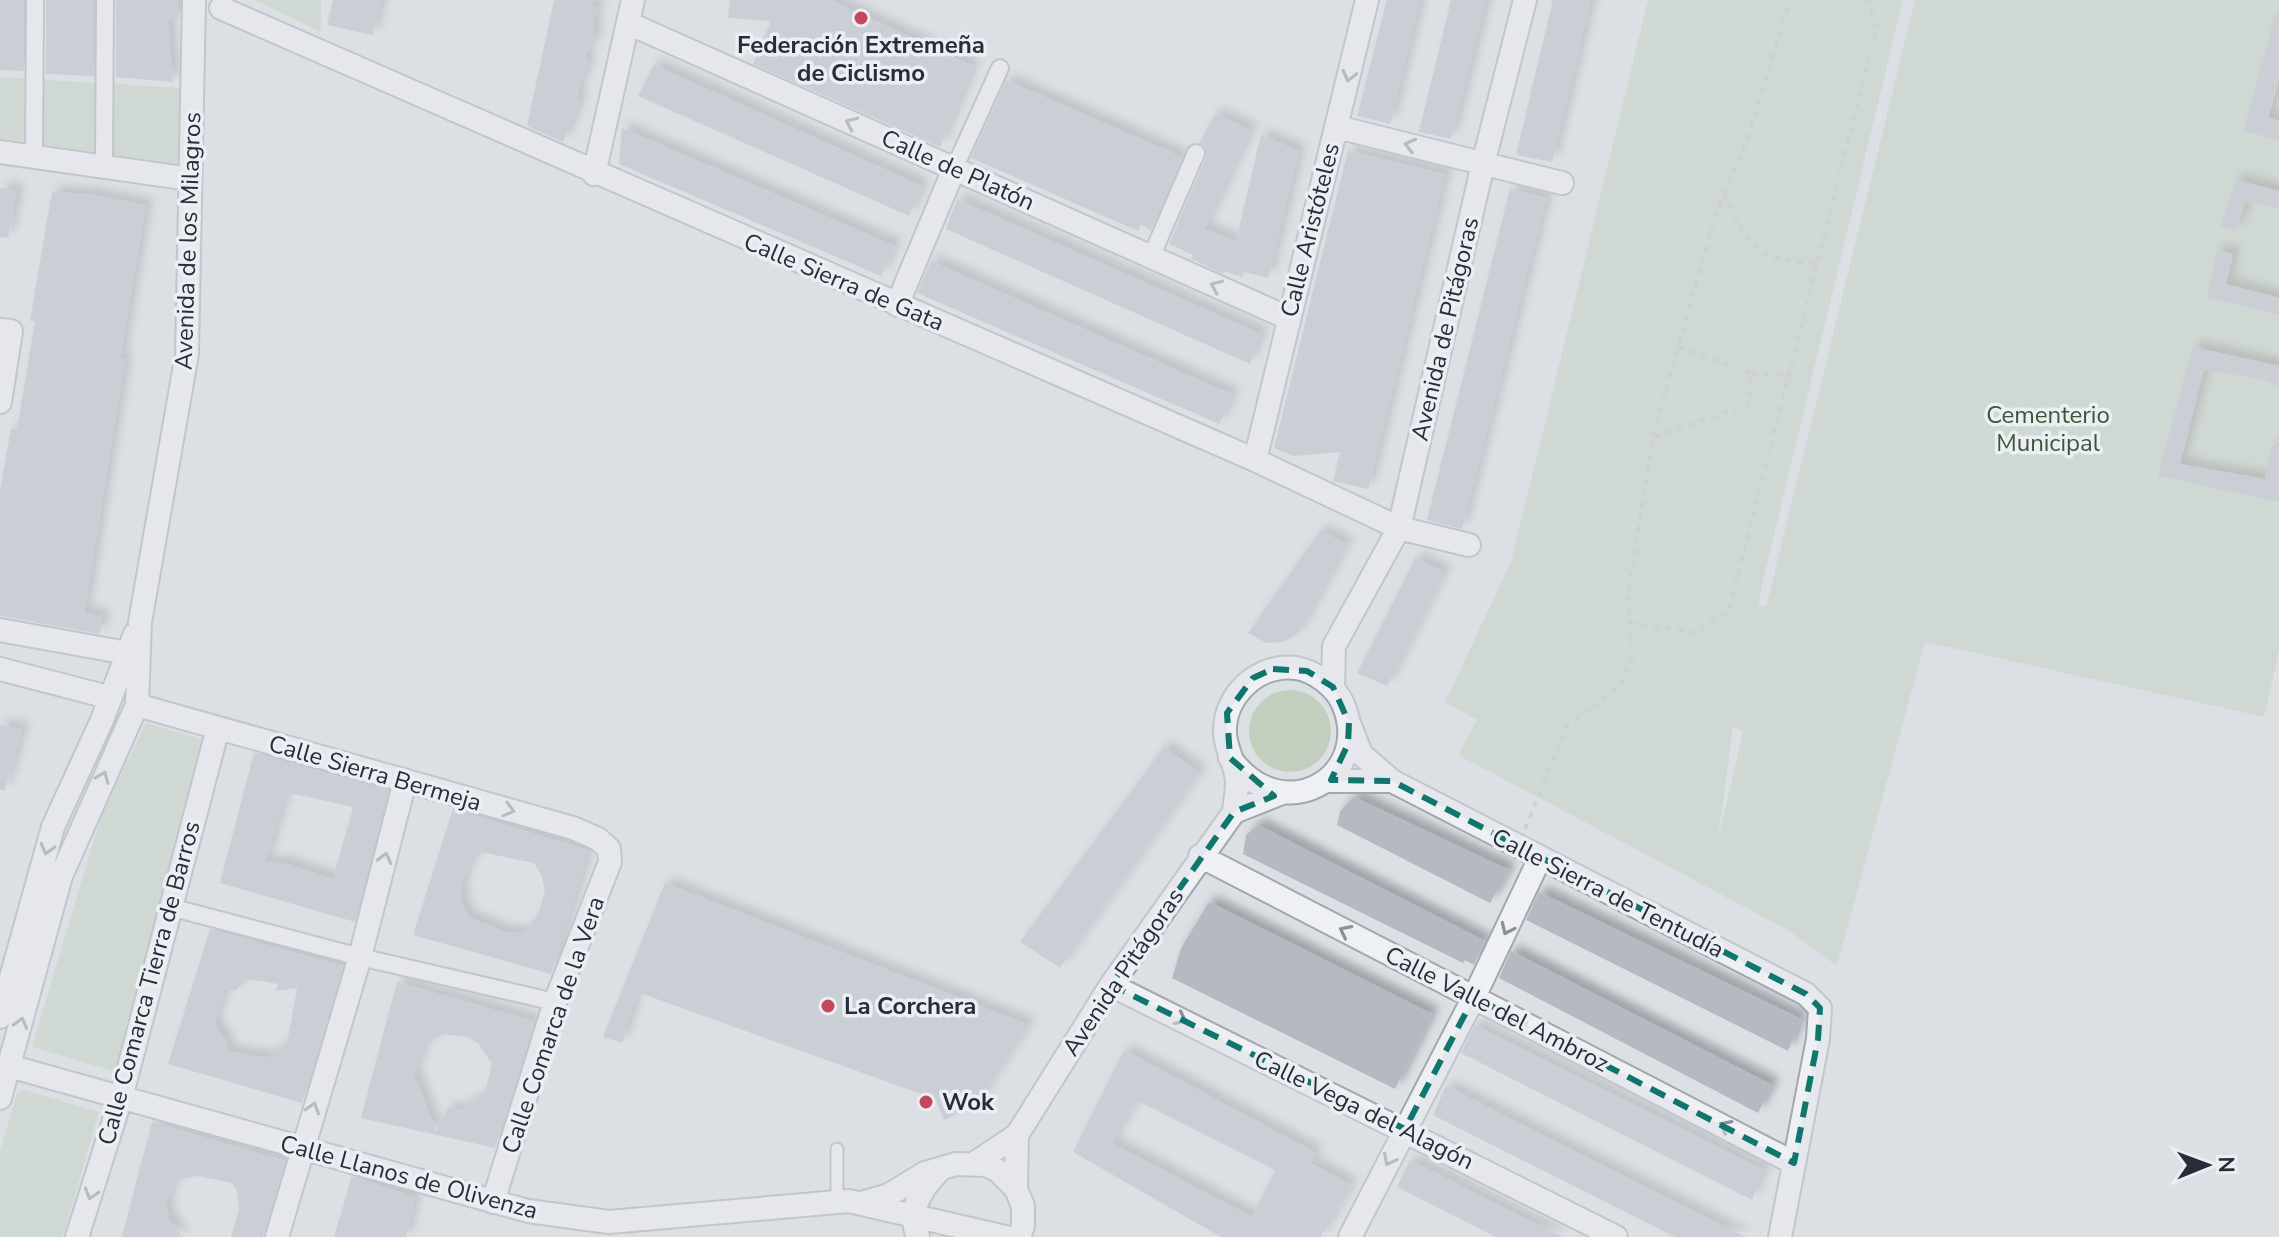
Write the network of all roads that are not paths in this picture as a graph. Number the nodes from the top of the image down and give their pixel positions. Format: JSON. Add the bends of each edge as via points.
{"nodes":[{"id":1,"x":35,"y":0,"type":"edge"},
{"id":2,"x":105,"y":0,"type":"edge"},
{"id":3,"x":194,"y":0,"type":"edge"},
{"id":4,"x":633,"y":0,"type":"edge"},
{"id":5,"x":1367,"y":0,"type":"edge"},
{"id":6,"x":1525,"y":0,"type":"edge"},
{"id":7,"x":221,"y":4,"type":"edge"},
{"id":8,"x":628,"y":23,"type":"junction"},
{"id":9,"x":194,"y":24,"type":"junction"},
{"id":10,"x":1000,"y":68,"type":"dead end"},
{"id":11,"x":1337,"y":127,"type":"junction"},
{"id":12,"x":0,"y":152,"type":"edge"},
{"id":13,"x":1196,"y":153,"type":"dead end"},
{"id":14,"x":34,"y":157,"type":"junction"},
{"id":15,"x":1483,"y":164,"type":"junction"},
{"id":16,"x":104,"y":167,"type":"junction"},
{"id":17,"x":954,"y":169,"type":"junction"},
{"id":18,"x":594,"y":174,"type":"junction"},
{"id":19,"x":190,"y":179,"type":"junction"},
{"id":20,"x":1562,"y":183,"type":"dead end"},
{"id":21,"x":1151,"y":257,"type":"junction"},
{"id":22,"x":897,"y":305,"type":"junction"},
{"id":23,"x":1288,"y":318,"type":"junction"},
{"id":24,"x":0,"y":330,"type":"edge"},
{"id":25,"x":0,"y":402,"type":"edge"},
{"id":26,"x":1255,"y":460,"type":"junction"},
{"id":27,"x":1399,"y":528,"type":"junction"},
{"id":28,"x":1469,"y":545,"type":"dead end"},
{"id":29,"x":140,"y":622,"type":"junction"},
{"id":30,"x":0,"y":630,"type":"edge"},
{"id":31,"x":1334,"y":646,"type":"junction"},
{"id":32,"x":127,"y":653,"type":"junction"},
{"id":33,"x":1294,"y":668,"type":"junction"},
{"id":34,"x":0,"y":669,"type":"edge"},
{"id":35,"x":1333,"y":687,"type":"junction"},
{"id":36,"x":108,"y":697,"type":"junction"},
{"id":37,"x":137,"y":705,"type":"junction"},
{"id":38,"x":1349,"y":723,"type":"junction"},
{"id":39,"x":218,"y":728,"type":"junction"},
{"id":40,"x":1230,"y":758,"type":"junction"},
{"id":41,"x":405,"y":781,"type":"junction"},
{"id":42,"x":1325,"y":781,"type":"junction"},
{"id":43,"x":1392,"y":781,"type":"junction"},
{"id":44,"x":1282,"y":793,"type":"junction"},
{"id":45,"x":1234,"y":812,"type":"junction"},
{"id":46,"x":609,"y":849,"type":"joint"},
{"id":47,"x":1200,"y":856,"type":"junction"},
{"id":48,"x":1540,"y":858,"type":"junction"},
{"id":49,"x":170,"y":907,"type":"junction"},
{"id":50,"x":360,"y":957,"type":"junction"},
{"id":51,"x":1111,"y":985,"type":"junction"},
{"id":52,"x":1474,"y":997,"type":"junction"},
{"id":53,"x":555,"y":1002,"type":"junction"},
{"id":54,"x":0,"y":1017,"type":"edge"},
{"id":55,"x":9,"y":1066,"type":"junction"},
{"id":56,"x":0,"y":1098,"type":"edge"},
{"id":57,"x":121,"y":1098,"type":"junction"},
{"id":58,"x":1405,"y":1129,"type":"junction"},
{"id":59,"x":1017,"y":1135,"type":"junction"},
{"id":60,"x":301,"y":1149,"type":"junction"},
{"id":61,"x":837,"y":1149,"type":"dead end"},
{"id":62,"x":975,"y":1163,"type":"junction"},
{"id":63,"x":1794,"y":1163,"type":"junction"},
{"id":64,"x":938,"y":1172,"type":"junction"},
{"id":65,"x":1016,"y":1189,"type":"junction"},
{"id":66,"x":493,"y":1202,"type":"junction"},
{"id":67,"x":848,"y":1203,"type":"junction"},
{"id":68,"x":915,"y":1227,"type":"edge"},
{"id":69,"x":77,"y":1237,"type":"edge"},
{"id":70,"x":277,"y":1237,"type":"edge"},
{"id":71,"x":1005,"y":1237,"type":"edge"},
{"id":72,"x":1019,"y":1237,"type":"edge"},
{"id":73,"x":1350,"y":1237,"type":"edge"},
{"id":74,"x":1616,"y":1237,"type":"edge"},
{"id":75,"x":1780,"y":1237,"type":"edge"}],
"edges":[{"from":1,"to":14,"type":"street"},
{"from":2,"to":16,"type":"street"},
{"from":3,"to":9,"type":"street","name":"Avenida de los Milagros"},
{"from":4,"to":8,"type":"street"},
{"from":5,"to":11,"type":"street","name":"Calle Aristóteles","one_way":true},
{"from":6,"to":15,"type":"street","name":"Avenida de Pitágoras"},
{"from":7,"to":9,"type":"street","name":"Calle Sierra de Gata","via":[[213,16]]},
{"from":7,"to":18,"type":"street","name":"Calle Sierra de Gata"},
{"from":17,"to":8,"type":"street","name":"Calle de Platón","one_way":true},
{"from":8,"to":18,"type":"street"},
{"from":9,"to":19,"type":"street","name":"Avenida de los Milagros"},
{"from":10,"to":17,"type":"street"},
{"from":15,"to":11,"type":"street","one_way":true},
{"from":11,"to":23,"type":"street","name":"Calle Aristóteles"},
{"from":12,"to":14,"type":"street"},
{"from":13,"to":21,"type":"street"},
{"from":14,"to":16,"type":"street"},
{"from":15,"to":20,"type":"street"},
{"from":15,"to":27,"type":"street","name":"Avenida de Pitágoras"},
{"from":16,"to":19,"type":"street"},
{"from":17,"to":21,"type":"street","name":"Calle de Platón"},
{"from":17,"to":22,"type":"street"},
{"from":18,"to":22,"type":"street","name":"Calle Sierra de Gata"},
{"from":19,"to":29,"type":"street","name":"Avenida de los Milagros","via":[[187,354]]},
{"from":23,"to":21,"type":"street","name":"Calle de Platón","one_way":true},
{"from":22,"to":26,"type":"street","name":"Calle Sierra de Gata"},
{"from":23,"to":26,"type":"street","name":"Calle Aristóteles"},
{"from":24,"to":25,"type":"street","via":[[11,331]]},
{"from":26,"to":27,"type":"street","name":"Calle Sierra de Gata"},
{"from":27,"to":28,"type":"street","name":"Calle Sierra de Gata"},
{"from":27,"to":31,"type":"street","name":"Avenida de Pitágoras"},
{"from":29,"to":32,"type":"street","name":"Avenida de los Milagros"},
{"from":29,"to":37,"type":"street","name":"Avenida de los Milagros"},
{"from":30,"to":32,"type":"street"},
{"from":31,"to":33,"type":"street"},
{"from":31,"to":35,"type":"street","name":"Avenida de Pitágoras"},
{"from":32,"to":36,"type":"street","name":"Avenida de los Milagros"},
{"from":33,"to":35,"type":"street"},
{"from":33,"to":40,"type":"street","via":[[1273,669],[1237,693],[1227,713]]},
{"from":34,"to":36,"type":"street"},
{"from":35,"to":38,"type":"street"},
{"from":36,"to":54,"type":"street","name":"Avenida de los Milagros","one_way":true,"via":[[53,827]]},
{"from":37,"to":39,"type":"street","name":"Calle Sierra Bermeja"},
{"from":55,"to":37,"type":"street","name":"Avenida de los Milagros","one_way":true,"via":[[61,876]]},
{"from":38,"to":42,"type":"street","via":[[1345,754]]},
{"from":38,"to":43,"type":"street","name":"Calle Sierra de Tentudía","via":[[1361,754]]},
{"from":39,"to":41,"type":"street","name":"Calle Sierra Bermeja"},
{"from":39,"to":49,"type":"street","name":"Calle Comarca Tierra de Barros"},
{"from":40,"to":44,"type":"street","via":[[1261,788]]},
{"from":40,"to":45,"type":"street","via":[[1237,781]]},
{"from":41,"to":46,"type":"street","name":"Calle Sierra Bermeja","one_way":true,"via":[[573,828]]},
{"from":50,"to":41,"type":"street","one_way":true},
{"from":42,"to":43,"type":"street","name":"Calle Sierra de Tentudía"},
{"from":42,"to":44,"type":"street","via":[[1306,791]]},
{"from":43,"to":48,"type":"street","name":"Calle Sierra de Tentudía"},
{"from":44,"to":45,"type":"street"},
{"from":45,"to":47,"type":"street","name":"Avenida Pitágoras"},
{"from":46,"to":53,"type":"street","name":"Calle Comarca de la Vera","via":[[610,862]]},
{"from":47,"to":51,"type":"street","name":"Avenida Pitágoras"},
{"from":52,"to":47,"type":"street","name":"Calle Valle del Ambroz","one_way":true},
{"from":48,"to":52,"type":"street","one_way":true},
{"from":48,"to":63,"type":"street","name":"Calle Sierra de Tentudía","via":[[1806,994],[1820,1008]]},
{"from":49,"to":50,"type":"street"},
{"from":49,"to":57,"type":"street","name":"Calle Comarca Tierra de Barros"},
{"from":50,"to":53,"type":"street"},
{"from":60,"to":50,"type":"street","one_way":true},
{"from":51,"to":58,"type":"street","name":"Calle Vega del Alagón","one_way":true},
{"from":51,"to":59,"type":"street","name":"Avenida Pitágoras"},
{"from":52,"to":58,"type":"street"},
{"from":63,"to":52,"type":"street","name":"Calle Valle del Ambroz","one_way":true},
{"from":53,"to":66,"type":"street","name":"Calle Comarca de la Vera"},
{"from":55,"to":56,"type":"street","name":"Avenida de los Milagros"},
{"from":55,"to":57,"type":"street","name":"Calle Llanos de Olivenza"},
{"from":57,"to":60,"type":"street","name":"Calle Llanos de Olivenza"},
{"from":57,"to":69,"type":"street","name":"Calle Comarca Tierra de Barros","one_way":true},
{"from":58,"to":73,"type":"street","one_way":true},
{"from":58,"to":74,"type":"street","name":"Calle Vega del Alagón"},
{"from":59,"to":62,"type":"street","name":"Avenida Pitágoras"},
{"from":59,"to":65,"type":"street"},
{"from":60,"to":66,"type":"street","name":"Calle Llanos de Olivenza"},
{"from":60,"to":70,"type":"street"},
{"from":61,"to":67,"type":"lane"},
{"from":62,"to":64,"type":"street"},
{"from":62,"to":65,"type":"street","via":[[997,1170]]},
{"from":63,"to":75,"type":"street"},
{"from":64,"to":67,"type":"street","via":[[925,1173],[889,1195]]},
{"from":64,"to":68,"type":"street","via":[[925,1185]]},
{"from":65,"to":72,"type":"street","via":[[1023,1206]]},
{"from":66,"to":67,"type":"street","name":"Calle Llanos de Olivenza","via":[[609,1222]]},
{"from":67,"to":68,"type":"street","name":"Calle Llanos de Olivenza"},
{"from":68,"to":71,"type":"street","name":"Calle Llanos de Olivenza"}]}
